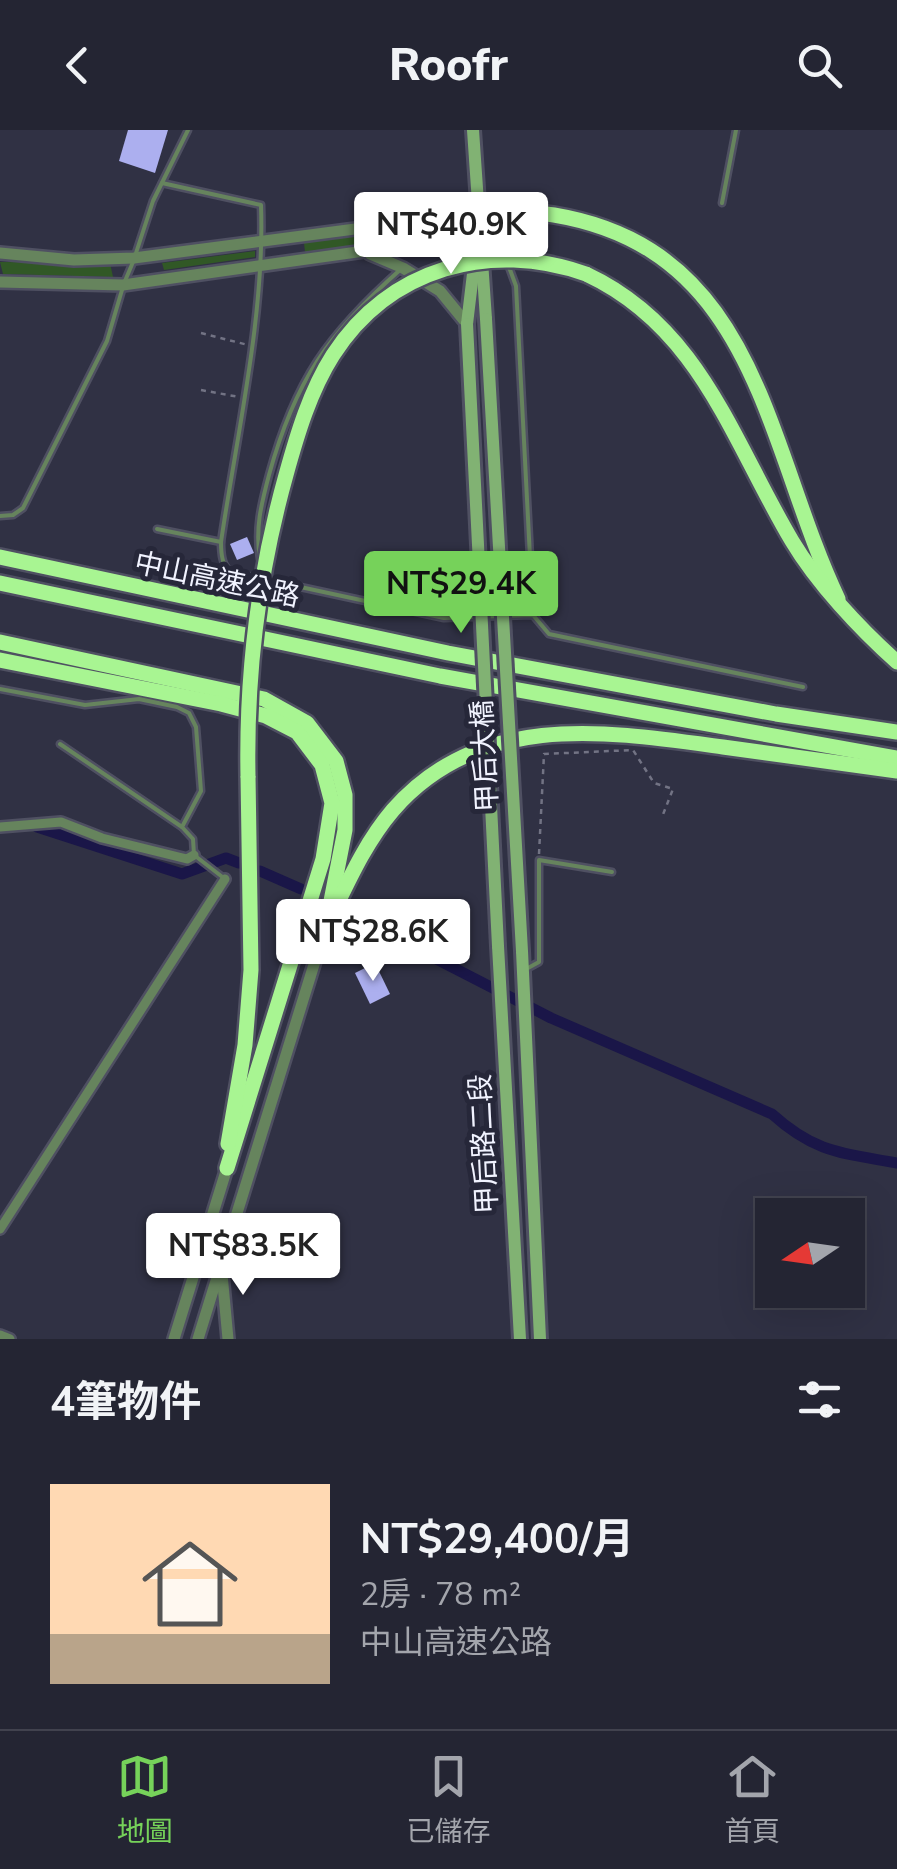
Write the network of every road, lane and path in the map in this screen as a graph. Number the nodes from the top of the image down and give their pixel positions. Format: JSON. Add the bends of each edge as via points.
{"nodes":[{"id":1,"x":188,"y":130,"type":"edge"},
{"id":2,"x":473,"y":130,"type":"edge"},
{"id":3,"x":736,"y":130,"type":"edge"},
{"id":4,"x":162,"y":183,"type":"junction"},
{"id":5,"x":722,"y":204,"type":"dead end"},
{"id":6,"x":477,"y":213,"type":"junction"},
{"id":7,"x":478,"y":235,"type":"junction"},
{"id":8,"x":262,"y":243,"type":"junction"},
{"id":9,"x":366,"y":252,"type":"junction"},
{"id":10,"x":0,"y":253,"type":"edge"},
{"id":11,"x":134,"y":258,"type":"junction"},
{"id":12,"x":261,"y":267,"type":"junction"},
{"id":13,"x":402,"y":268,"type":"junction"},
{"id":14,"x":0,"y":282,"type":"edge"},
{"id":15,"x":123,"y":286,"type":"junction"},
{"id":16,"x":467,"y":324,"type":"junction"},
{"id":17,"x":200,"y":334,"type":"dead end"},
{"id":18,"x":252,"y":346,"type":"junction"},
{"id":19,"x":201,"y":390,"type":"dead end"},
{"id":20,"x":242,"y":398,"type":"junction"},
{"id":21,"x":0,"y":516,"type":"edge"},
{"id":22,"x":157,"y":529,"type":"dead end"},
{"id":23,"x":221,"y":542,"type":"junction"},
{"id":24,"x":0,"y":558,"type":"edge"},
{"id":25,"x":264,"y":579,"type":"junction"},
{"id":26,"x":0,"y":582,"type":"edge"},
{"id":27,"x":838,"y":599,"type":"junction"},
{"id":28,"x":534,"y":615,"type":"junction"},
{"id":29,"x":0,"y":642,"type":"edge"},
{"id":30,"x":0,"y":660,"type":"edge"},
{"id":31,"x":897,"y":662,"type":"edge"},
{"id":32,"x":803,"y":687,"type":"dead end"},
{"id":33,"x":0,"y":689,"type":"edge"},
{"id":34,"x":897,"y":732,"type":"edge"},
{"id":35,"x":60,"y":744,"type":"dead end"},
{"id":36,"x":897,"y":758,"type":"edge"},
{"id":37,"x":897,"y":771,"type":"edge"},
{"id":38,"x":662,"y":817,"type":"dead end"},
{"id":39,"x":0,"y":827,"type":"edge"},
{"id":40,"x":182,"y":827,"type":"junction"},
{"id":41,"x":194,"y":855,"type":"junction"},
{"id":42,"x":539,"y":860,"type":"junction"},
{"id":43,"x":612,"y":872,"type":"dead end"},
{"id":44,"x":225,"y":879,"type":"joint"},
{"id":45,"x":325,"y":930,"type":"junction"},
{"id":46,"x":498,"y":946,"type":"joint"},
{"id":47,"x":522,"y":951,"type":"joint"},
{"id":48,"x":500,"y":972,"type":"junction"},
{"id":49,"x":522,"y":972,"type":"junction"},
{"id":50,"x":227,"y":1168,"type":"junction"},
{"id":51,"x":0,"y":1229,"type":"edge"},
{"id":52,"x":222,"y":1264,"type":"junction"},
{"id":53,"x":0,"y":1335,"type":"edge"},
{"id":54,"x":10,"y":1339,"type":"edge"},
{"id":55,"x":174,"y":1339,"type":"edge"},
{"id":56,"x":198,"y":1339,"type":"edge"},
{"id":57,"x":228,"y":1339,"type":"edge"},
{"id":58,"x":520,"y":1339,"type":"edge"},
{"id":59,"x":540,"y":1339,"type":"edge"}],
"edges":[{"from":1,"to":4,"type":"lane"},
{"from":2,"to":6,"type":"main road"},
{"from":3,"to":5,"type":"lane"},
{"from":4,"to":8,"type":"lane","via":[[261,205]]},
{"from":4,"to":11,"type":"lane"},
{"from":6,"to":7,"type":"main road"},
{"from":6,"to":8,"type":"street"},
{"from":6,"to":27,"type":"highway","via":[[549,214],[599,226],[673,264],[704,294],[752,375]]},
{"from":7,"to":9,"type":"street"},
{"from":7,"to":16,"type":"main road"},
{"from":7,"to":28,"type":"lane","via":[[501,240],[516,286]]},
{"from":7,"to":47,"type":"main road","name":"甲后大橋","bridge":true},
{"from":8,"to":11,"type":"street"},
{"from":8,"to":12,"type":"lane"},
{"from":9,"to":12,"type":"street"},
{"from":9,"to":13,"type":"street"},
{"from":10,"to":11,"type":"street"},
{"from":11,"to":15,"type":"lane"},
{"from":12,"to":15,"type":"street"},
{"from":12,"to":18,"type":"lane"},
{"from":13,"to":16,"type":"street","via":[[440,291]]},
{"from":13,"to":25,"type":"lane","via":[[318,355],[292,404],[257,525]]},
{"from":14,"to":15,"type":"street"},
{"from":15,"to":21,"type":"lane","via":[[106,341],[22,508]]},
{"from":16,"to":46,"type":"main road","name":"甲后大橋","bridge":true},
{"from":17,"to":18,"type":"path"},
{"from":18,"to":20,"type":"lane"},
{"from":19,"to":20,"type":"path"},
{"from":20,"to":23,"type":"lane"},
{"from":22,"to":23,"type":"lane"},
{"from":23,"to":25,"type":"lane","via":[[221,562],[229,572]]},
{"from":24,"to":34,"type":"highway","name":"中山高速公路","via":[[428,649]]},
{"from":25,"to":28,"type":"lane","via":[[444,618]]},
{"from":26,"to":36,"type":"highway","name":"中山高速公路","via":[[422,672]]},
{"from":27,"to":31,"type":"highway"},
{"from":27,"to":50,"type":"highway","bridge":true,"via":[[792,542],[692,362],[626,294],[553,264],[480,260],[438,269],[384,297],[332,356],[299,428],[263,563],[248,698],[251,970]]},
{"from":28,"to":32,"type":"lane","via":[[550,634]]},
{"from":29,"to":45,"type":"highway","via":[[264,699],[307,723],[336,761],[345,795],[345,830]]},
{"from":30,"to":50,"type":"highway","via":[[266,716],[297,732],[322,765],[332,803],[323,859]]},
{"from":33,"to":40,"type":"lane","via":[[85,704],[140,699],[188,713],[196,727],[200,791]]},
{"from":35,"to":40,"type":"lane"},
{"from":37,"to":45,"type":"highway","via":[[630,734],[516,738],[454,762],[396,808],[362,854]]},
{"from":38,"to":42,"type":"path","via":[[673,789],[654,783],[634,750],[544,754]]},
{"from":39,"to":41,"type":"street","via":[[61,822],[102,838],[187,859]]},
{"from":40,"to":41,"type":"lane","via":[[193,839]]},
{"from":41,"to":44,"type":"lane"},
{"from":42,"to":43,"type":"lane"},
{"from":42,"to":49,"type":"lane","via":[[539,962]]},
{"from":44,"to":51,"type":"street"},
{"from":45,"to":52,"type":"street"},
{"from":46,"to":48,"type":"main road","name":"甲后路二段"},
{"from":47,"to":49,"type":"main road","name":"甲后路二段"},
{"from":48,"to":49,"type":"lane"},
{"from":48,"to":58,"type":"main road","name":"甲后路二段"},
{"from":49,"to":59,"type":"main road","name":"甲后路二段"},
{"from":50,"to":55,"type":"street"},
{"from":52,"to":56,"type":"street"},
{"from":52,"to":57,"type":"street"},
{"from":53,"to":54,"type":"street"}]}
